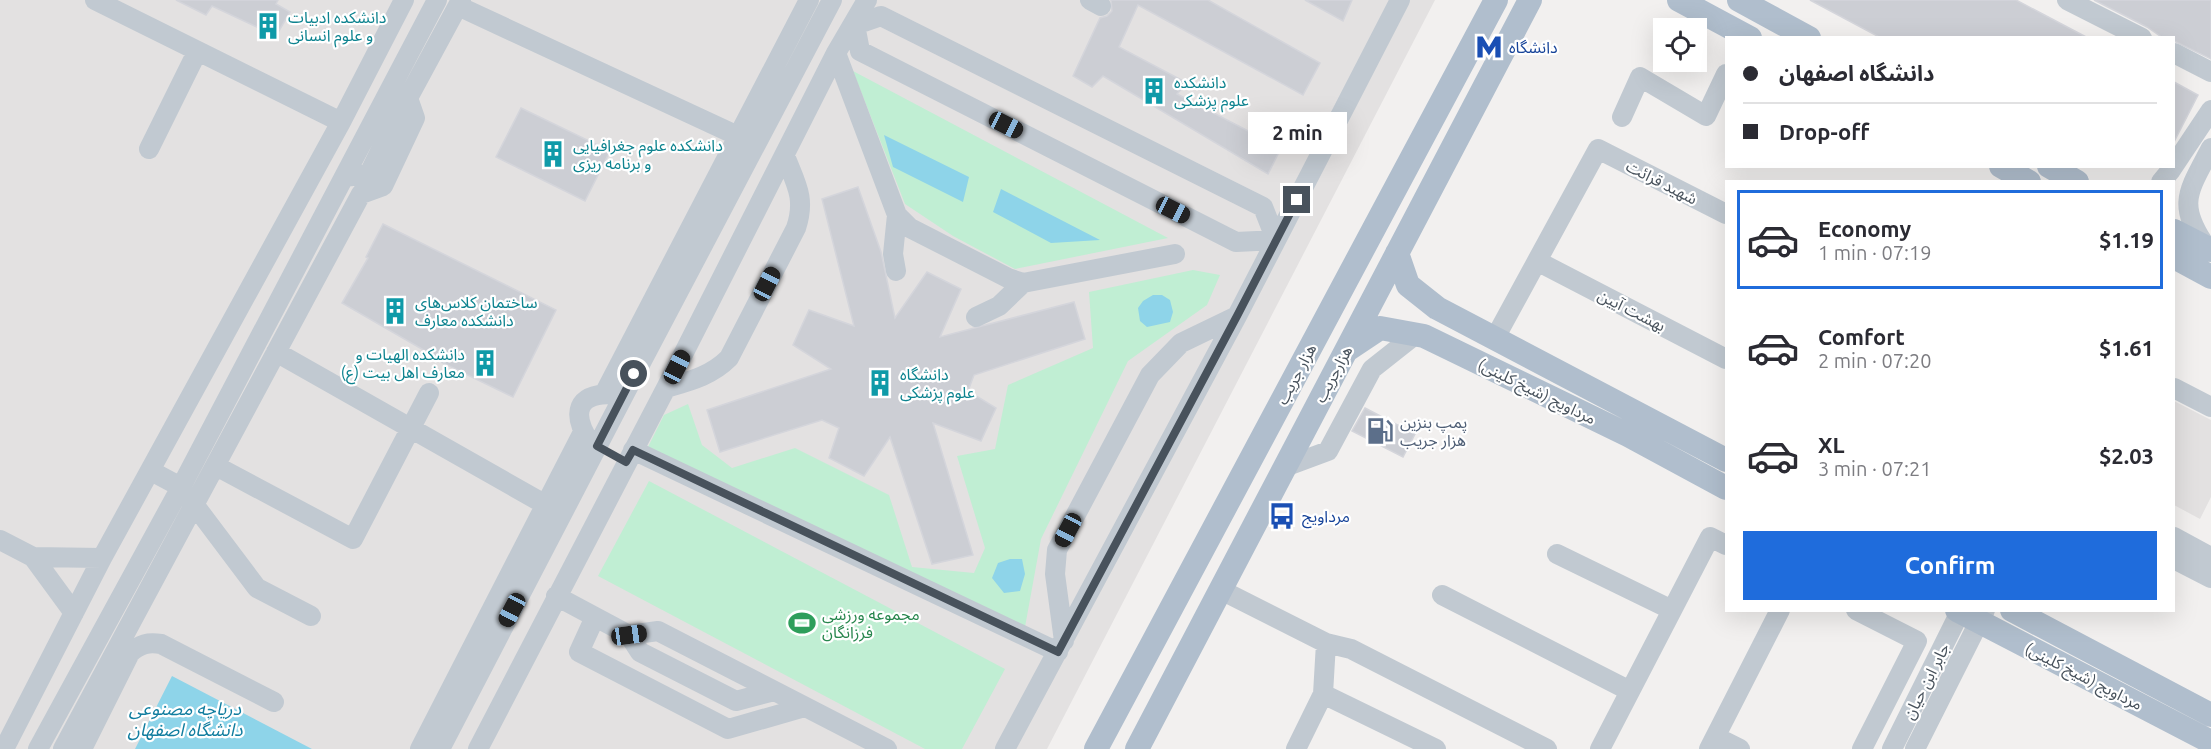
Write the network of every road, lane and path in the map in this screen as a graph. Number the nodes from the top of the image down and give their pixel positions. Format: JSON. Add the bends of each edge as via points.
{"nodes":[{"id":1,"x":95,"y":0,"type":"edge"},
{"id":2,"x":404,"y":0,"type":"edge"},
{"id":3,"x":437,"y":0,"type":"edge"},
{"id":4,"x":809,"y":0,"type":"edge"},
{"id":5,"x":832,"y":0,"type":"edge"},
{"id":6,"x":867,"y":0,"type":"edge"},
{"id":7,"x":1400,"y":0,"type":"edge"},
{"id":8,"x":1496,"y":0,"type":"edge"},
{"id":9,"x":1530,"y":0,"type":"edge"},
{"id":10,"x":1679,"y":0,"type":"edge"},
{"id":11,"x":1739,"y":0,"type":"edge"},
{"id":12,"x":2067,"y":0,"type":"edge"},
{"id":13,"x":459,"y":3,"type":"edge"},
{"id":14,"x":855,"y":25,"type":"junction"},
{"id":15,"x":1745,"y":36,"type":"edge"},
{"id":16,"x":1805,"y":36,"type":"edge"},
{"id":17,"x":2138,"y":36,"type":"edge"},
{"id":18,"x":197,"y":51,"type":"junction"},
{"id":19,"x":836,"y":53,"type":"junction"},
{"id":20,"x":2175,"y":54,"type":"edge"},
{"id":21,"x":2211,"y":72,"type":"edge"},
{"id":22,"x":1725,"y":76,"type":"edge"},
{"id":23,"x":2211,"y":110,"type":"edge"},
{"id":24,"x":1622,"y":117,"type":"dead end"},
{"id":25,"x":341,"y":122,"type":"junction"},
{"id":26,"x":738,"y":136,"type":"junction"},
{"id":27,"x":2211,"y":148,"type":"edge"},
{"id":28,"x":149,"y":149,"type":"dead end"},
{"id":29,"x":785,"y":156,"type":"junction"},
{"id":30,"x":2175,"y":164,"type":"edge"},
{"id":31,"x":2004,"y":168,"type":"edge"},
{"id":32,"x":2052,"y":168,"type":"edge"},
{"id":33,"x":2172,"y":168,"type":"edge"},
{"id":34,"x":2026,"y":180,"type":"edge"},
{"id":35,"x":2074,"y":180,"type":"edge"},
{"id":36,"x":2163,"y":180,"type":"edge"},
{"id":37,"x":1725,"y":213,"type":"edge"},
{"id":38,"x":897,"y":215,"type":"junction"},
{"id":39,"x":283,"y":228,"type":"junction"},
{"id":40,"x":2175,"y":232,"type":"edge"},
{"id":41,"x":1276,"y":240,"type":"junction"},
{"id":42,"x":310,"y":243,"type":"junction"},
{"id":43,"x":2209,"y":249,"type":"edge"},
{"id":44,"x":1397,"y":253,"type":"junction"},
{"id":45,"x":1175,"y":254,"type":"dead end"},
{"id":46,"x":2175,"y":259,"type":"edge"},
{"id":47,"x":1537,"y":261,"type":"junction"},
{"id":48,"x":896,"y":270,"type":"dead end"},
{"id":49,"x":2211,"y":277,"type":"edge"},
{"id":50,"x":1023,"y":282,"type":"junction"},
{"id":51,"x":1237,"y":316,"type":"junction"},
{"id":52,"x":976,"y":317,"type":"dead end"},
{"id":53,"x":1415,"y":334,"type":"junction"},
{"id":54,"x":1495,"y":338,"type":"junction"},
{"id":55,"x":1345,"y":351,"type":"junction"},
{"id":56,"x":276,"y":352,"type":"junction"},
{"id":57,"x":1725,"y":358,"type":"edge"},
{"id":58,"x":666,"y":388,"type":"junction"},
{"id":59,"x":2175,"y":389,"type":"edge"},
{"id":60,"x":429,"y":393,"type":"dead end"},
{"id":61,"x":604,"y":394,"type":"junction"},
{"id":62,"x":624,"y":395,"type":"junction"},
{"id":63,"x":2211,"y":407,"type":"edge"},
{"id":64,"x":1634,"y":425,"type":"junction"},
{"id":65,"x":411,"y":428,"type":"junction"},
{"id":66,"x":592,"y":443,"type":"junction"},
{"id":67,"x":629,"y":456,"type":"junction"},
{"id":68,"x":1725,"y":460,"type":"edge"},
{"id":69,"x":216,"y":466,"type":"junction"},
{"id":70,"x":1285,"y":467,"type":"junction"},
{"id":71,"x":151,"y":471,"type":"junction"},
{"id":72,"x":181,"y":487,"type":"junction"},
{"id":73,"x":1725,"y":487,"type":"edge"},
{"id":74,"x":195,"y":504,"type":"junction"},
{"id":75,"x":546,"y":505,"type":"junction"},
{"id":76,"x":2175,"y":538,"type":"edge"},
{"id":77,"x":0,"y":540,"type":"edge"},
{"id":78,"x":1725,"y":544,"type":"edge"},
{"id":79,"x":1557,"y":554,"type":"dead end"},
{"id":80,"x":33,"y":557,"type":"junction"},
{"id":81,"x":2211,"y":557,"type":"edge"},
{"id":82,"x":102,"y":558,"type":"junction"},
{"id":83,"x":2175,"y":560,"type":"edge"},
{"id":84,"x":2211,"y":578,"type":"edge"},
{"id":85,"x":1221,"y":590,"type":"junction"},
{"id":86,"x":1442,"y":595,"type":"dead end"},
{"id":87,"x":556,"y":596,"type":"junction"},
{"id":88,"x":1672,"y":610,"type":"junction"},
{"id":89,"x":1779,"y":612,"type":"edge"},
{"id":90,"x":1860,"y":612,"type":"edge"},
{"id":91,"x":2016,"y":612,"type":"edge"},
{"id":92,"x":1969,"y":613,"type":"edge"},
{"id":93,"x":74,"y":614,"type":"junction"},
{"id":94,"x":311,"y":616,"type":"dead end"},
{"id":95,"x":595,"y":617,"type":"junction"},
{"id":96,"x":629,"y":635,"type":"junction"},
{"id":97,"x":1326,"y":643,"type":"junction"},
{"id":98,"x":1061,"y":646,"type":"junction"},
{"id":99,"x":472,"y":688,"type":"junction"},
{"id":100,"x":774,"y":691,"type":"junction"},
{"id":101,"x":1630,"y":692,"type":"junction"},
{"id":102,"x":1323,"y":694,"type":"junction"},
{"id":103,"x":274,"y":702,"type":"dead end"},
{"id":104,"x":501,"y":704,"type":"junction"},
{"id":105,"x":804,"y":707,"type":"junction"},
{"id":106,"x":22,"y":715,"type":"junction"},
{"id":107,"x":2211,"y":715,"type":"edge"},
{"id":108,"x":48,"y":730,"type":"junction"},
{"id":109,"x":2211,"y":742,"type":"edge"},
{"id":110,"x":1712,"y":743,"type":"edge"},
{"id":111,"x":75,"y":746,"type":"edge"},
{"id":112,"x":4,"y":749,"type":"edge"},
{"id":113,"x":38,"y":749,"type":"edge"},
{"id":114,"x":420,"y":749,"type":"edge"},
{"id":115,"x":440,"y":749,"type":"edge"},
{"id":116,"x":478,"y":749,"type":"edge"},
{"id":117,"x":887,"y":749,"type":"edge"},
{"id":118,"x":1005,"y":749,"type":"edge"},
{"id":119,"x":1096,"y":749,"type":"edge"},
{"id":120,"x":1137,"y":749,"type":"edge"},
{"id":121,"x":1296,"y":749,"type":"edge"},
{"id":122,"x":1436,"y":749,"type":"edge"},
{"id":123,"x":1547,"y":749,"type":"edge"},
{"id":124,"x":1600,"y":749,"type":"edge"},
{"id":125,"x":1740,"y":749,"type":"edge"},
{"id":126,"x":1862,"y":749,"type":"edge"},
{"id":127,"x":1892,"y":749,"type":"edge"},
{"id":128,"x":1915,"y":749,"type":"edge"}],
"edges":[{"from":1,"to":18,"type":"street"},
{"from":2,"to":25,"type":"street"},
{"from":3,"to":42,"type":"street"},
{"from":4,"to":26,"type":"street"},
{"from":5,"to":62,"type":"street"},
{"from":6,"to":14,"type":"street"},
{"from":7,"to":41,"type":"street"},
{"from":8,"to":119,"type":"main road","name":"هزار جریب"},
{"from":9,"to":44,"type":"main road","name":"هزارجریب"},
{"from":10,"to":15,"type":"main road"},
{"from":11,"to":16,"type":"main road"},
{"from":12,"to":17,"type":"street"},
{"from":13,"to":26,"type":"street"},
{"from":13,"to":56,"type":"street","via":[[408,98],[415,118],[383,186],[361,194]]},
{"from":14,"to":19,"type":"street"},
{"from":14,"to":41,"type":"street","via":[[860,51],[881,62],[1236,242]]},
{"from":14,"to":41,"type":"street","via":[[881,16],[1263,207]]},
{"from":18,"to":25,"type":"street"},
{"from":18,"to":28,"type":"street"},
{"from":19,"to":29,"type":"street"},
{"from":19,"to":38,"type":"street"},
{"from":20,"to":21,"type":"street"},
{"from":22,"to":24,"type":"street","via":[[1706,116],[1640,76]]},
{"from":23,"to":30,"type":"street"},
{"from":25,"to":39,"type":"street"},
{"from":26,"to":61,"type":"street"},
{"from":27,"to":43,"type":"street","via":[[2187,204],[2189,216]]},
{"from":29,"to":58,"type":"street"},
{"from":29,"to":58,"type":"street","via":[[801,196],[801,212],[786,248],[729,358],[703,377]]},
{"from":31,"to":34,"type":"main road"},
{"from":32,"to":35,"type":"main road"},
{"from":33,"to":36,"type":"street"},
{"from":37,"to":47,"type":"street","name":"شهید قرائت","via":[[1599,149]]},
{"from":38,"to":48,"type":"street","via":[[893,254]]},
{"from":38,"to":50,"type":"street","via":[[910,228]]},
{"from":39,"to":42,"type":"street"},
{"from":39,"to":71,"type":"street"},
{"from":40,"to":43,"type":"main road"},
{"from":41,"to":51,"type":"street"},
{"from":42,"to":72,"type":"street"},
{"from":44,"to":54,"type":"main road","name":"مرداویج (شیخ کلینی)","via":[[1408,285],[1437,308]]},
{"from":44,"to":55,"type":"main road","name":"هزارجریب"},
{"from":45,"to":50,"type":"street"},
{"from":46,"to":49,"type":"main road"},
{"from":47,"to":54,"type":"street"},
{"from":47,"to":57,"type":"street","name":"بهشت آیین"},
{"from":50,"to":52,"type":"street","via":[[999,306]]},
{"from":51,"to":98,"type":"street"},
{"from":51,"to":98,"type":"street","via":[[1181,343],[1150,375],[1057,550]]},
{"from":53,"to":55,"type":"main road","name":"مرداویج (شیخ کلینی)","via":[[1380,328]]},
{"from":53,"to":64,"type":"main road","name":"مرداویج (شیخ کلینی)"},
{"from":53,"to":70,"type":"street","via":[[1372,369],[1328,451]]},
{"from":54,"to":64,"type":"main road","name":"مرداویج (شیخ کلینی)"},
{"from":55,"to":70,"type":"main road","name":"هزارجریب"},
{"from":56,"to":65,"type":"street"},
{"from":56,"to":69,"type":"street"},
{"from":58,"to":67,"type":"street"},
{"from":59,"to":63,"type":"street"},
{"from":60,"to":65,"type":"street"},
{"from":61,"to":62,"type":"street"},
{"from":61,"to":66,"type":"street","via":[[588,398],[578,415]]},
{"from":62,"to":66,"type":"street"},
{"from":64,"to":68,"type":"main road","name":"مرداویج (شیخ کلینی)"},
{"from":64,"to":73,"type":"main road","name":"مرداویج (شیخ کلینی)"},
{"from":65,"to":69,"type":"street","via":[[353,539]]},
{"from":65,"to":75,"type":"street"},
{"from":66,"to":67,"type":"street"},
{"from":66,"to":75,"type":"street"},
{"from":66,"to":99,"type":"street"},
{"from":67,"to":87,"type":"street"},
{"from":67,"to":98,"type":"street"},
{"from":69,"to":74,"type":"street"},
{"from":70,"to":85,"type":"main road","name":"هزارجریب"},
{"from":71,"to":72,"type":"street"},
{"from":71,"to":82,"type":"street"},
{"from":72,"to":74,"type":"street"},
{"from":72,"to":108,"type":"street"},
{"from":74,"to":94,"type":"street","via":[[257,588]]},
{"from":74,"to":111,"type":"street"},
{"from":75,"to":114,"type":"street"},
{"from":76,"to":81,"type":"street"},
{"from":77,"to":80,"type":"street"},
{"from":78,"to":88,"type":"street","via":[[1710,537]]},
{"from":79,"to":88,"type":"street"},
{"from":80,"to":82,"type":"street"},
{"from":80,"to":93,"type":"street"},
{"from":82,"to":93,"type":"street"},
{"from":83,"to":84,"type":"street"},
{"from":85,"to":97,"type":"street"},
{"from":85,"to":120,"type":"main road","name":"هزارجریب"},
{"from":86,"to":101,"type":"street"},
{"from":87,"to":95,"type":"street"},
{"from":87,"to":104,"type":"street"},
{"from":88,"to":101,"type":"street"},
{"from":89,"to":110,"type":"street"},
{"from":90,"to":126,"type":"street","via":[[1917,642]]},
{"from":91,"to":107,"type":"main road","name":"مرداویج (شیخ کلینی)"},
{"from":92,"to":109,"type":"main road","name":"مرداویج (شیخ کلینی)"},
{"from":92,"to":127,"type":"street","name":"جابر ابن حیان"},
{"from":92,"to":128,"type":"street","name":"جابر ابن حیان"},
{"from":93,"to":106,"type":"street"},
{"from":95,"to":96,"type":"street"},
{"from":95,"to":105,"type":"street","via":[[579,652],[728,729]]},
{"from":96,"to":100,"type":"street","via":[[657,631]]},
{"from":96,"to":100,"type":"street","via":[[640,652],[736,701]]},
{"from":97,"to":102,"type":"street"},
{"from":97,"to":123,"type":"street","via":[[1351,649]]},
{"from":98,"to":118,"type":"street"},
{"from":99,"to":104,"type":"street"},
{"from":99,"to":115,"type":"street"},
{"from":100,"to":105,"type":"street"},
{"from":101,"to":124,"type":"street"},
{"from":102,"to":121,"type":"street"},
{"from":102,"to":122,"type":"street"},
{"from":103,"to":111,"type":"street","via":[[161,644],[143,644],[130,653]]},
{"from":104,"to":116,"type":"street"},
{"from":105,"to":117,"type":"street"},
{"from":106,"to":108,"type":"street"},
{"from":106,"to":112,"type":"street"},
{"from":108,"to":111,"type":"street"},
{"from":108,"to":113,"type":"street"},
{"from":110,"to":125,"type":"street"}]}
